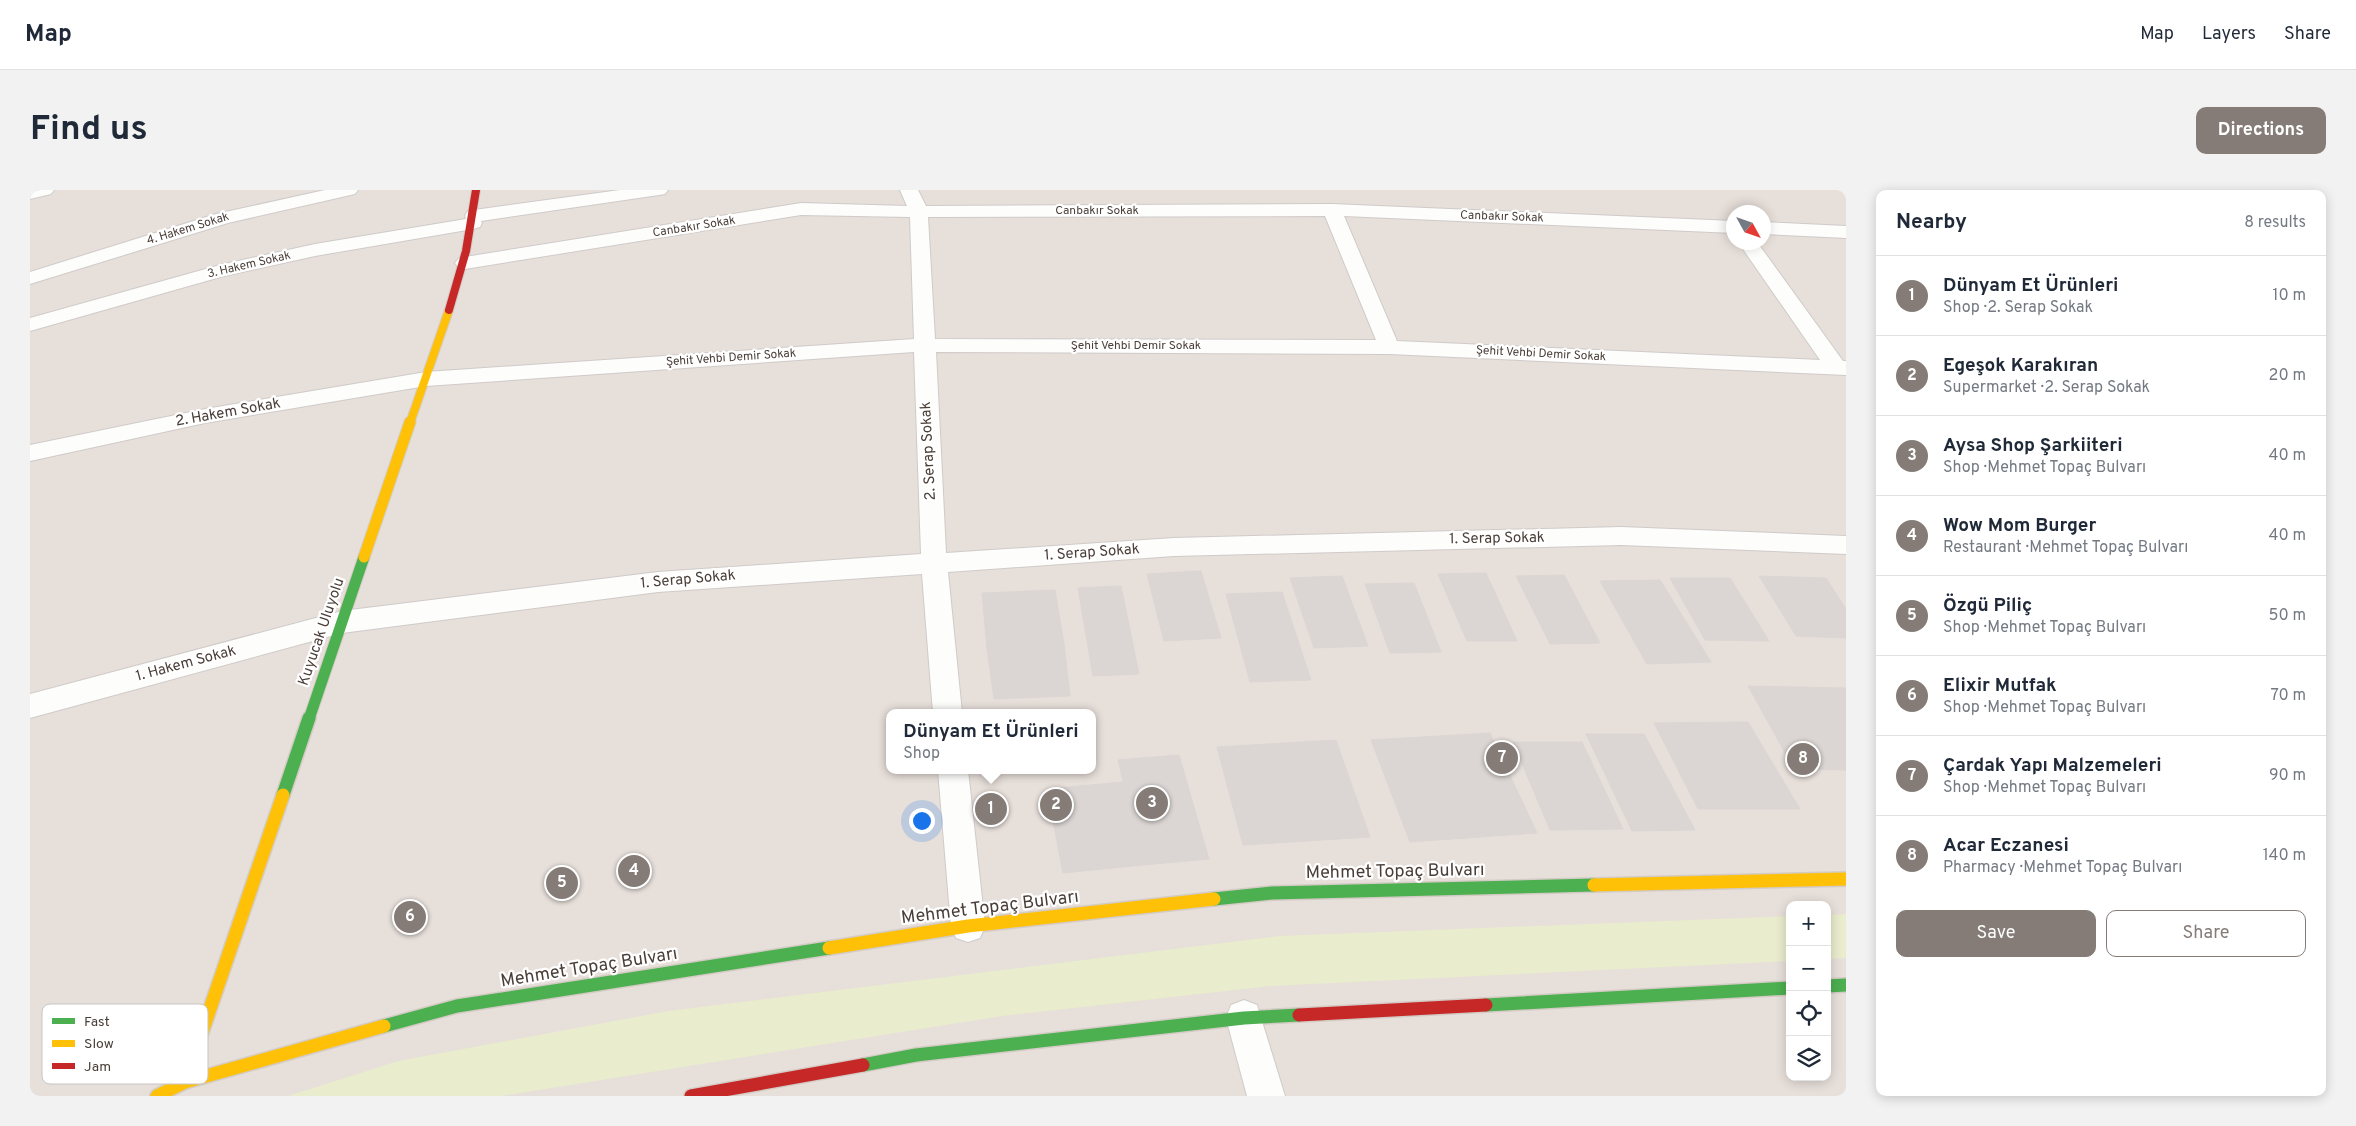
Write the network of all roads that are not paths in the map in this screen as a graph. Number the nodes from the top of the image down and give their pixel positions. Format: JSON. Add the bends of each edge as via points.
{"nodes":[{"id":1,"x":45,"y":190,"type":"edge"},
{"id":2,"x":349,"y":190,"type":"edge"},
{"id":3,"x":476,"y":190,"type":"edge"},
{"id":4,"x":659,"y":190,"type":"edge"},
{"id":5,"x":910,"y":190,"type":"edge"},
{"id":6,"x":30,"y":194,"type":"edge"},
{"id":7,"x":1332,"y":210,"type":"junction"},
{"id":8,"x":919,"y":212,"type":"junction"},
{"id":9,"x":473,"y":219,"type":"junction"},
{"id":10,"x":1726,"y":227,"type":"edge"},
{"id":11,"x":1771,"y":228,"type":"edge"},
{"id":12,"x":1846,"y":232,"type":"edge"},
{"id":13,"x":1753,"y":250,"type":"edge"},
{"id":14,"x":465,"y":263,"type":"junction"},
{"id":15,"x":30,"y":278,"type":"edge"},
{"id":16,"x":30,"y":325,"type":"edge"},
{"id":17,"x":924,"y":344,"type":"junction"},
{"id":18,"x":1389,"y":347,"type":"junction"},
{"id":19,"x":1841,"y":368,"type":"edge"},
{"id":20,"x":426,"y":379,"type":"junction"},
{"id":21,"x":30,"y":453,"type":"edge"},
{"id":22,"x":1846,"y":545,"type":"edge"},
{"id":23,"x":934,"y":563,"type":"junction"},
{"id":24,"x":342,"y":622,"type":"junction"},
{"id":25,"x":30,"y":706,"type":"edge"},
{"id":26,"x":948,"y":709,"type":"edge"},
{"id":27,"x":954,"y":774,"type":"edge"},
{"id":28,"x":1846,"y":879,"type":"edge"},
{"id":29,"x":968,"y":926,"type":"junction"},
{"id":30,"x":1846,"y":985,"type":"edge"},
{"id":31,"x":1831,"y":986,"type":"edge"},
{"id":32,"x":1786,"y":988,"type":"edge"},
{"id":33,"x":208,"y":1015,"type":"edge"},
{"id":34,"x":1244,"y":1018,"type":"junction"},
{"id":35,"x":208,"y":1076,"type":"edge"},
{"id":36,"x":181,"y":1084,"type":"edge"},
{"id":37,"x":157,"y":1096,"type":"edge"},
{"id":38,"x":691,"y":1096,"type":"edge"},
{"id":39,"x":1266,"y":1096,"type":"edge"}],
"edges":[{"from":1,"to":6,"type":"street"},
{"from":2,"to":15,"type":"street","name":"4. Hakem Sokak","via":[[223,218]]},
{"from":3,"to":9,"type":"main road","name":"Kuyucak Uluyolu"},
{"from":4,"to":9,"type":"street","name":"3. Hakem Sokak"},
{"from":5,"to":8,"type":"street","name":"2. Serap Sokak"},
{"from":7,"to":8,"type":"street","name":"Canbakır Sokak"},
{"from":7,"to":10,"type":"street","name":"Canbakır Sokak"},
{"from":7,"to":18,"type":"street"},
{"from":8,"to":14,"type":"street","name":"Canbakır Sokak","via":[[801,209]]},
{"from":8,"to":17,"type":"street","name":"2. Serap Sokak"},
{"from":9,"to":14,"type":"main road","name":"Kuyucak Uluyolu"},
{"from":9,"to":16,"type":"street","name":"3. Hakem Sokak","via":[[220,271]]},
{"from":11,"to":12,"type":"street"},
{"from":13,"to":19,"type":"street"},
{"from":14,"to":20,"type":"main road","name":"Kuyucak Uluyolu"},
{"from":17,"to":18,"type":"street","name":"Şehit Vehbi Demir Sokak"},
{"from":17,"to":20,"type":"street","name":"Şehit Vehbi Demir Sokak"},
{"from":17,"to":23,"type":"street","name":"2. Serap Sokak"},
{"from":18,"to":19,"type":"street","name":"Şehit Vehbi Demir Sokak"},
{"from":20,"to":21,"type":"street","name":"2. Hakem Sokak","via":[[205,416]]},
{"from":20,"to":24,"type":"main road","name":"Kuyucak Uluyolu"},
{"from":22,"to":23,"type":"street","name":"1. Serap Sokak","via":[[1602,537],[1174,547]]},
{"from":23,"to":24,"type":"street","name":"1. Serap Sokak","via":[[658,582]]},
{"from":23,"to":26,"type":"street","name":"2. Serap Sokak"},
{"from":24,"to":25,"type":"street","name":"1. Hakem Sokak"},
{"from":24,"to":33,"type":"main road","name":"Kuyucak Uluyolu"},
{"from":27,"to":29,"type":"street"},
{"from":28,"to":29,"type":"main road","name":"Mehmet Topaç Bulvarı","via":[[1272,893]]},
{"from":29,"to":35,"type":"main road","name":"Mehmet Topaç Bulvarı","via":[[457,1006]]},
{"from":30,"to":31,"type":"main road"},
{"from":32,"to":34,"type":"main road"},
{"from":34,"to":38,"type":"main road","via":[[916,1055]]},
{"from":34,"to":39,"type":"street"},
{"from":36,"to":37,"type":"main road","name":"Mehmet Topaç Bulvarı"}]}
